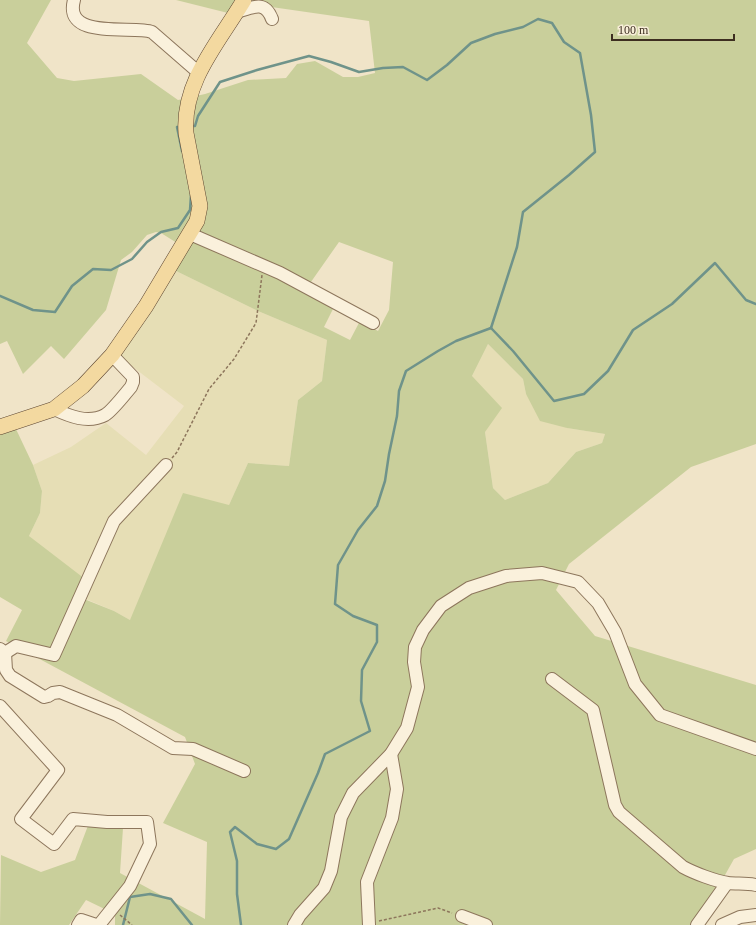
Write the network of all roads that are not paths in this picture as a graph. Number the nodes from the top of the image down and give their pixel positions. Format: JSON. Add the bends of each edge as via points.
{"nodes":[{"id":1,"x":74,"y":0,"type":"edge"},
{"id":2,"x":240,"y":6,"type":"edge"},
{"id":3,"x":272,"y":19,"type":"dead end"},
{"id":4,"x":198,"y":72,"type":"junction"},
{"id":5,"x":190,"y":234,"type":"junction"},
{"id":6,"x":373,"y":323,"type":"dead end"},
{"id":7,"x":112,"y":355,"type":"junction"},
{"id":8,"x":54,"y":409,"type":"junction"},
{"id":9,"x":0,"y":427,"type":"edge"},
{"id":10,"x":166,"y":465,"type":"road end"},
{"id":11,"x":2,"y":658,"type":"edge"},
{"id":12,"x":552,"y":679,"type":"dead end"},
{"id":13,"x":0,"y":706,"type":"edge"},
{"id":14,"x":756,"y":748,"type":"edge"},
{"id":15,"x":391,"y":754,"type":"junction"},
{"id":16,"x":244,"y":771,"type":"dead end"},
{"id":17,"x":727,"y":882,"type":"junction"},
{"id":18,"x":756,"y":885,"type":"edge"},
{"id":19,"x":756,"y":915,"type":"edge"},
{"id":20,"x":462,"y":916,"type":"road end"},
{"id":21,"x":369,"y":924,"type":"edge"},
{"id":22,"x":78,"y":925,"type":"edge"},
{"id":23,"x":96,"y":925,"type":"edge"},
{"id":24,"x":99,"y":925,"type":"edge"},
{"id":25,"x":294,"y":925,"type":"edge"},
{"id":26,"x":486,"y":925,"type":"edge"},
{"id":27,"x":697,"y":925,"type":"edge"},
{"id":28,"x":722,"y":925,"type":"edge"}],
"edges":[{"from":1,"to":4,"type":"street","via":[[73,12],[81,23],[109,30],[152,32]]},
{"from":2,"to":3,"type":"street","via":[[263,6],[269,10]]},
{"from":2,"to":4,"type":"main road"},
{"from":4,"to":5,"type":"main road","via":[[189,96],[186,128],[200,206],[197,221]]},
{"from":5,"to":6,"type":"street","via":[[280,273]]},
{"from":5,"to":7,"type":"main road","via":[[146,306]]},
{"from":7,"to":8,"type":"main road","via":[[83,386]]},
{"from":7,"to":8,"type":"street","via":[[133,377],[133,382],[106,414],[85,419]]},
{"from":8,"to":9,"type":"main road"},
{"from":10,"to":11,"type":"street","via":[[114,521],[54,655],[16,646]]},
{"from":11,"to":16,"type":"street","via":[[10,676],[44,697],[60,692],[117,716],[173,748],[193,749]]},
{"from":12,"to":17,"type":"street","via":[[593,710],[615,805],[619,812],[683,867]]},
{"from":13,"to":24,"type":"street","via":[[58,770],[21,819],[54,844],[73,819],[148,822],[150,844],[130,886]]},
{"from":14,"to":15,"type":"street","via":[[660,715],[635,684],[615,632],[598,603],[578,582],[542,573],[506,576],[469,588],[441,606],[423,630],[415,647],[414,662],[418,687],[407,728]]},
{"from":15,"to":21,"type":"street","via":[[397,789],[392,818],[367,882]]},
{"from":15,"to":25,"type":"street","via":[[353,793],[341,817],[331,871],[324,888]]},
{"from":17,"to":18,"type":"street"},
{"from":17,"to":27,"type":"street"},
{"from":19,"to":28,"type":"street","via":[[740,917]]},
{"from":20,"to":26,"type":"street"},
{"from":22,"to":23,"type":"street","via":[[81,920]]}]}
